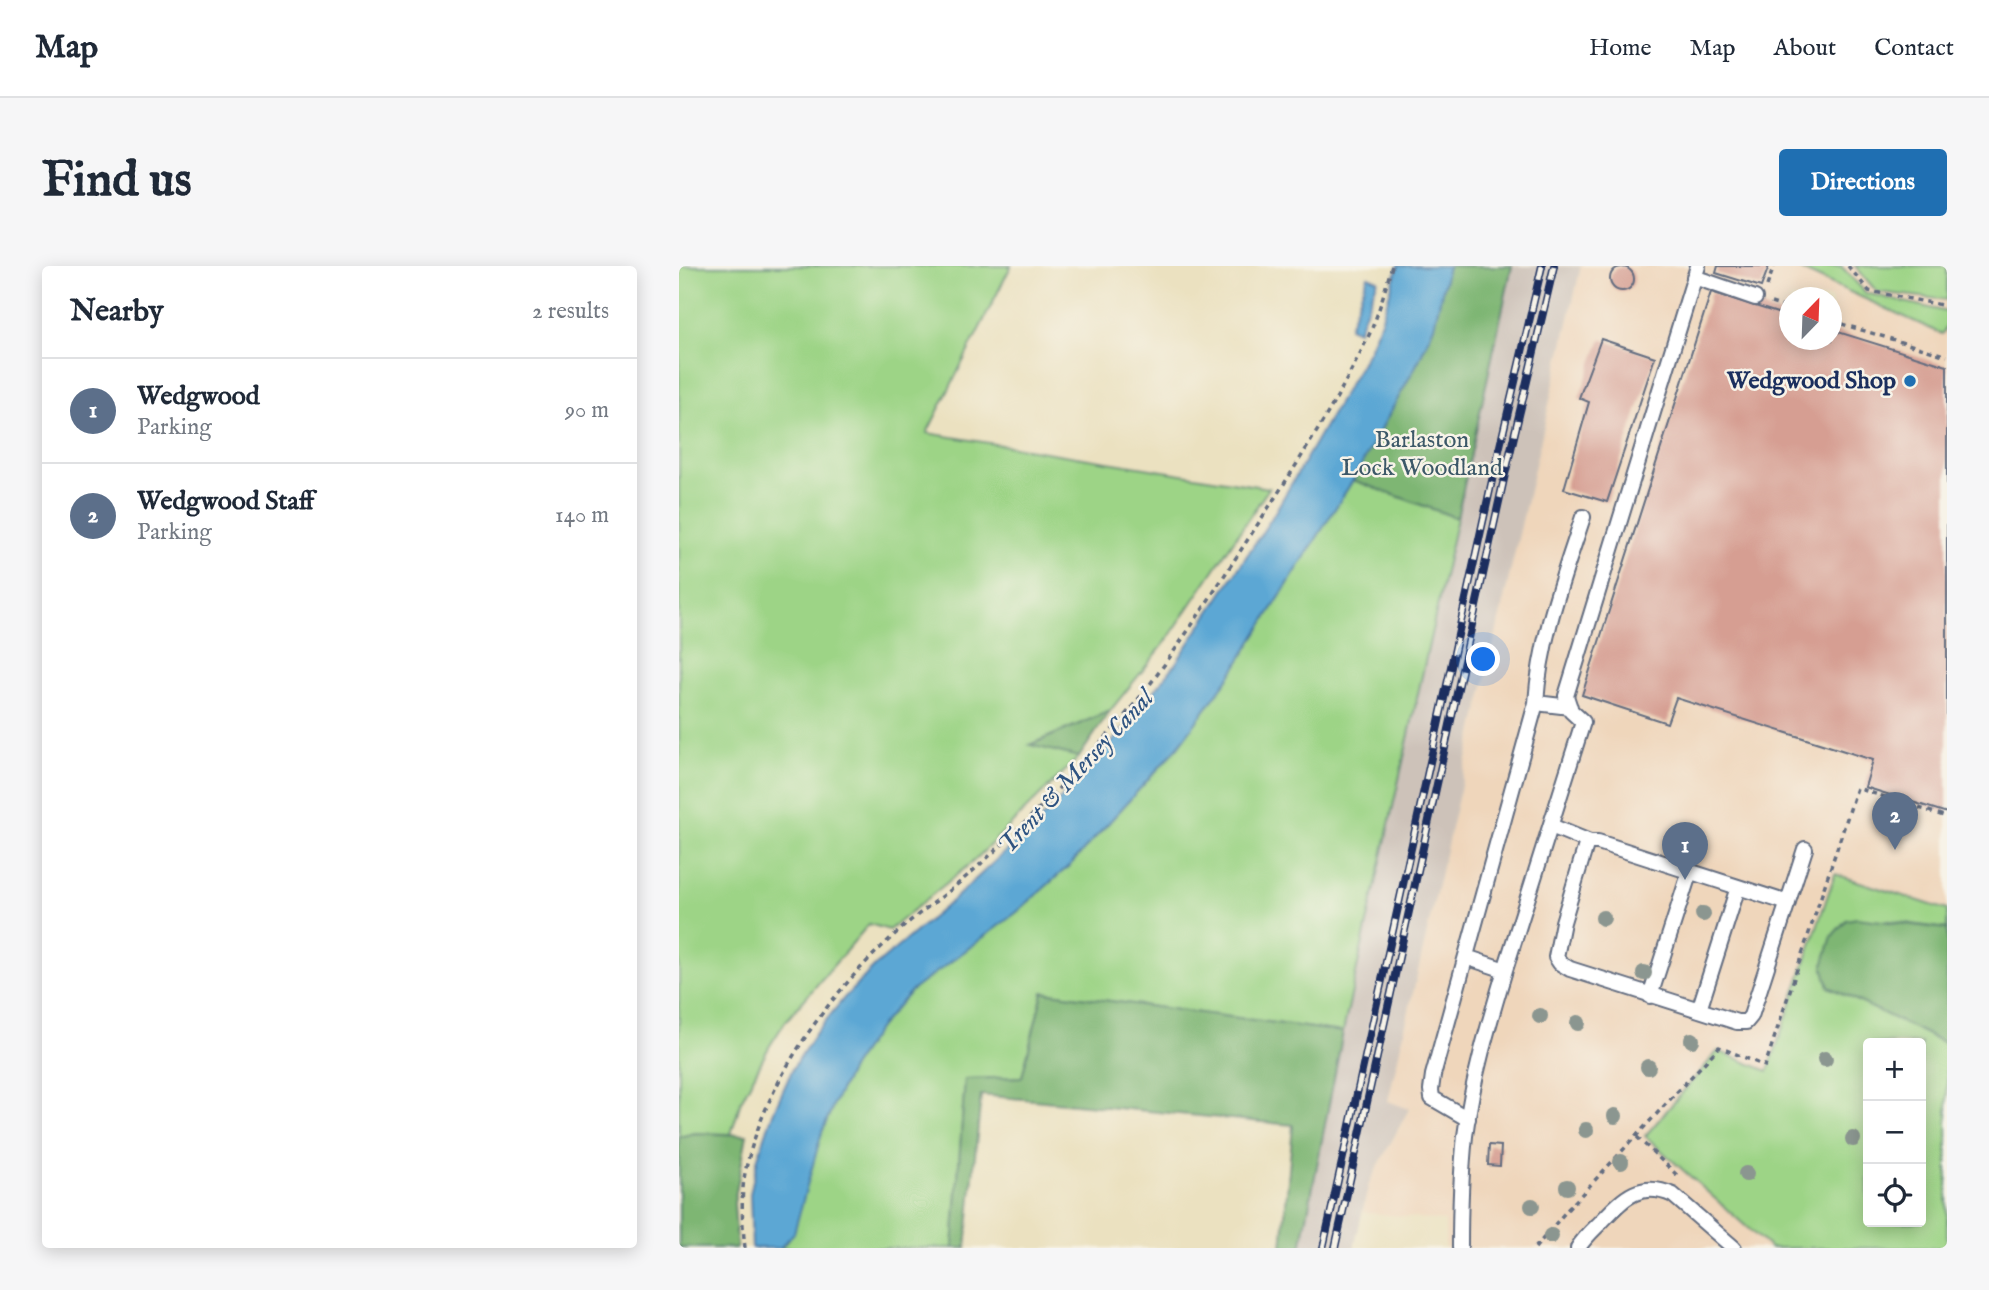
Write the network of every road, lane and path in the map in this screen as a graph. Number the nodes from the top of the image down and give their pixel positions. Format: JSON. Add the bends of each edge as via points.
{"nodes":[{"id":1,"x":1392,"y":266,"type":"edge"},
{"id":2,"x":1848,"y":266,"type":"edge"},
{"id":3,"x":1696,"y":271,"type":"edge"},
{"id":4,"x":1759,"y":299,"type":"joint"},
{"id":5,"x":1779,"y":305,"type":"edge"},
{"id":6,"x":1947,"y":306,"type":"edge"},
{"id":7,"x":1842,"y":324,"type":"edge"},
{"id":8,"x":1947,"y":356,"type":"edge"},
{"id":9,"x":1583,"y":517,"type":"dead end"},
{"id":10,"x":1536,"y":703,"type":"junction"},
{"id":11,"x":1570,"y":707,"type":"junction"},
{"id":12,"x":1947,"y":817,"type":"edge"},
{"id":13,"x":1551,"y":826,"type":"junction"},
{"id":14,"x":1590,"y":842,"type":"junction"},
{"id":15,"x":1805,"y":849,"type":"dead end"},
{"id":16,"x":1690,"y":871,"type":"junction"},
{"id":17,"x":1738,"y":887,"type":"junction"},
{"id":18,"x":1788,"y":903,"type":"junction"},
{"id":19,"x":1466,"y":957,"type":"junction"},
{"id":20,"x":1505,"y":970,"type":"junction"},
{"id":21,"x":1650,"y":996,"type":"junction"},
{"id":22,"x":1699,"y":1010,"type":"junction"},
{"id":23,"x":1468,"y":1119,"type":"junction"},
{"id":24,"x":1637,"y":1137,"type":"junction"},
{"id":25,"x":1673,"y":1195,"type":"junction"},
{"id":26,"x":745,"y":1248,"type":"edge"},
{"id":27,"x":1460,"y":1248,"type":"edge"},
{"id":28,"x":1535,"y":1248,"type":"edge"},
{"id":29,"x":1578,"y":1248,"type":"edge"},
{"id":30,"x":1734,"y":1248,"type":"edge"}],
"edges":[{"from":1,"to":26,"type":"path","via":[[1370,332],[1331,407],[1176,649],[1114,728],[1032,816],[900,929],[861,969],[816,1022],[781,1074],[747,1166],[742,1213]]},
{"from":2,"to":6,"type":"path","via":[[1869,291]]},
{"from":3,"to":4,"type":"lane"},
{"from":3,"to":11,"type":"lane","via":[[1566,696]]},
{"from":4,"to":5,"type":"path"},
{"from":7,"to":8,"type":"path"},
{"from":9,"to":10,"type":"lane","via":[[1550,622]]},
{"from":10,"to":11,"type":"lane"},
{"from":10,"to":19,"type":"lane"},
{"from":11,"to":13,"type":"lane","via":[[1583,722]]},
{"from":12,"to":24,"type":"path","via":[[1857,788],[1765,1066],[1719,1047]]},
{"from":13,"to":14,"type":"lane"},
{"from":13,"to":20,"type":"lane"},
{"from":14,"to":16,"type":"lane"},
{"from":14,"to":21,"type":"lane","via":[[1556,957],[1570,969]]},
{"from":15,"to":18,"type":"lane"},
{"from":16,"to":17,"type":"lane"},
{"from":16,"to":21,"type":"lane"},
{"from":17,"to":18,"type":"lane"},
{"from":17,"to":22,"type":"lane"},
{"from":18,"to":22,"type":"lane","via":[[1751,1016],[1746,1022],[1737,1022]]},
{"from":19,"to":20,"type":"lane"},
{"from":19,"to":23,"type":"lane","via":[[1431,1090],[1432,1098]]},
{"from":20,"to":23,"type":"lane"},
{"from":21,"to":22,"type":"lane"},
{"from":23,"to":27,"type":"lane"},
{"from":24,"to":25,"type":"path","via":[[1680,1179]]},
{"from":24,"to":28,"type":"path"},
{"from":25,"to":29,"type":"lane","via":[[1661,1190],[1636,1192],[1621,1200]]},
{"from":25,"to":30,"type":"lane"}]}
